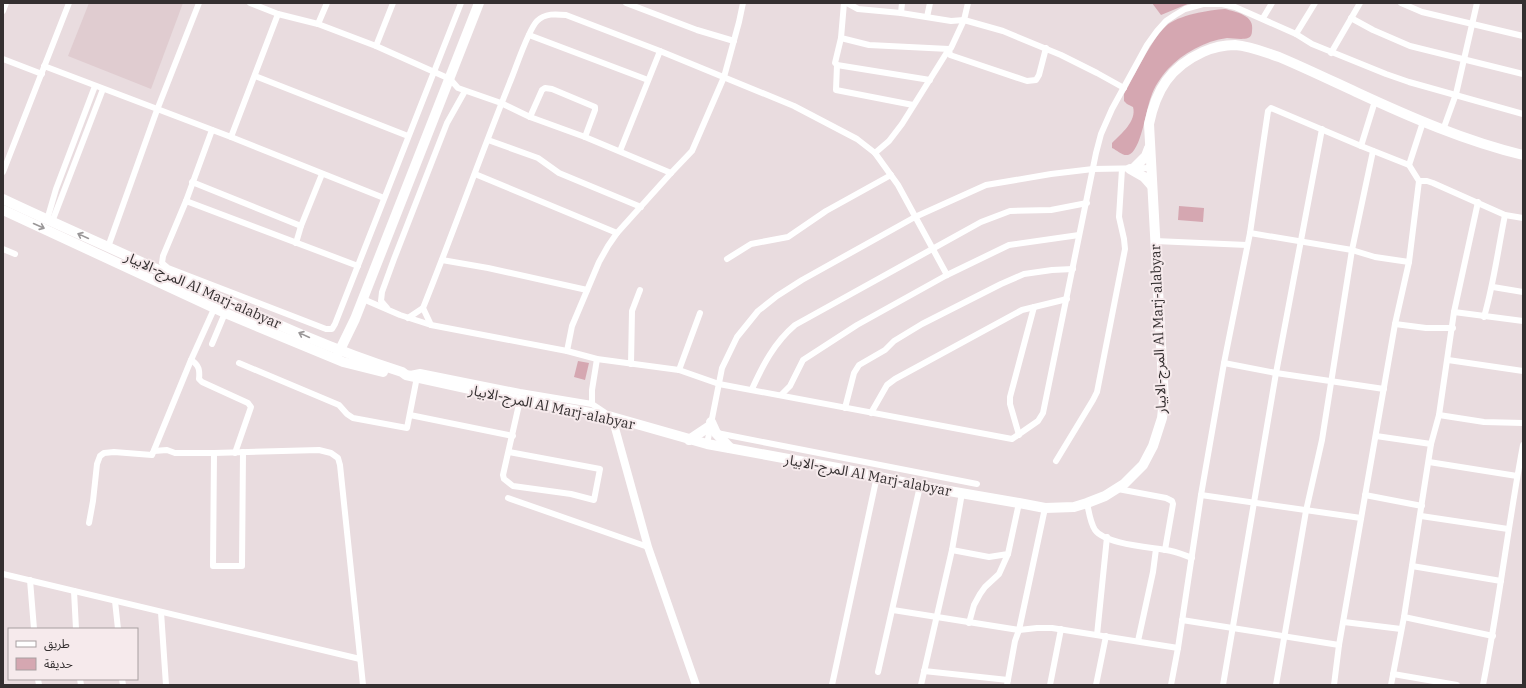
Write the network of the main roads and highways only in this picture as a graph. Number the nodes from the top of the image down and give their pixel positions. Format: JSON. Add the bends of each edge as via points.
{"nodes":[{"id":1,"x":478,"y":3,"type":"edge"},
{"id":2,"x":1150,"y":146,"type":"junction"},
{"id":3,"x":1523,"y":155,"type":"edge"},
{"id":4,"x":1152,"y":186,"type":"junction"},
{"id":5,"x":3,"y":199,"type":"edge"},
{"id":6,"x":3,"y":210,"type":"edge"},
{"id":7,"x":348,"y":338,"type":"junction"},
{"id":8,"x":327,"y":345,"type":"junction"},
{"id":9,"x":341,"y":356,"type":"junction"},
{"id":10,"x":359,"y":357,"type":"junction"},
{"id":11,"x":410,"y":376,"type":"junction"},
{"id":12,"x":689,"y":440,"type":"junction"},
{"id":13,"x":730,"y":448,"type":"junction"}],
"edges":[{"from":1,"to":7,"type":"main road"},
{"from":2,"to":3,"type":"main road","name":"المرج-الابيار Al Marj-alabyar","via":[[1149,124],[1152,111],[1161,88],[1173,72],[1198,55],[1234,45],[1261,51],[1300,66],[1443,130]]},
{"from":2,"to":4,"type":"main road","name":"المرج-الابيار Al Marj-alabyar"},
{"from":2,"to":4,"type":"main road","via":[[1146,156],[1128,169],[1144,177]]},
{"from":4,"to":13,"type":"main road","name":"المرج-الابيار Al Marj-alabyar","via":[[1163,371],[1162,418],[1153,446],[1143,465],[1118,489],[1074,507],[1045,508]]},
{"from":8,"to":5,"type":"main road","name":"المرج-الابيار Al Marj-alabyar","one_way":true},
{"from":6,"to":9,"type":"main road","name":"المرج-الابيار Al Marj-alabyar","one_way":true,"via":[[225,313]]},
{"from":7,"to":8,"type":"main road"},
{"from":7,"to":9,"type":"main road"},
{"from":7,"to":10,"type":"main road"},
{"from":8,"to":9,"type":"main road","name":"المرج-الابيار Al Marj-alabyar"},
{"from":9,"to":10,"type":"main road","name":"المرج-الابيار Al Marj-alabyar"},
{"from":9,"to":11,"type":"main road","name":"المرج-الابيار Al Marj-alabyar","via":[[384,372]]},
{"from":10,"to":11,"type":"main road","name":"المرج-الابيار Al Marj-alabyar"},
{"from":11,"to":12,"type":"main road","name":"المرج-الابيار Al Marj-alabyar","via":[[612,417]]},
{"from":12,"to":13,"type":"main road","name":"المرج-الابيار Al Marj-alabyar"},
{"from":12,"to":13,"type":"main road","via":[[712,427]]}]}
